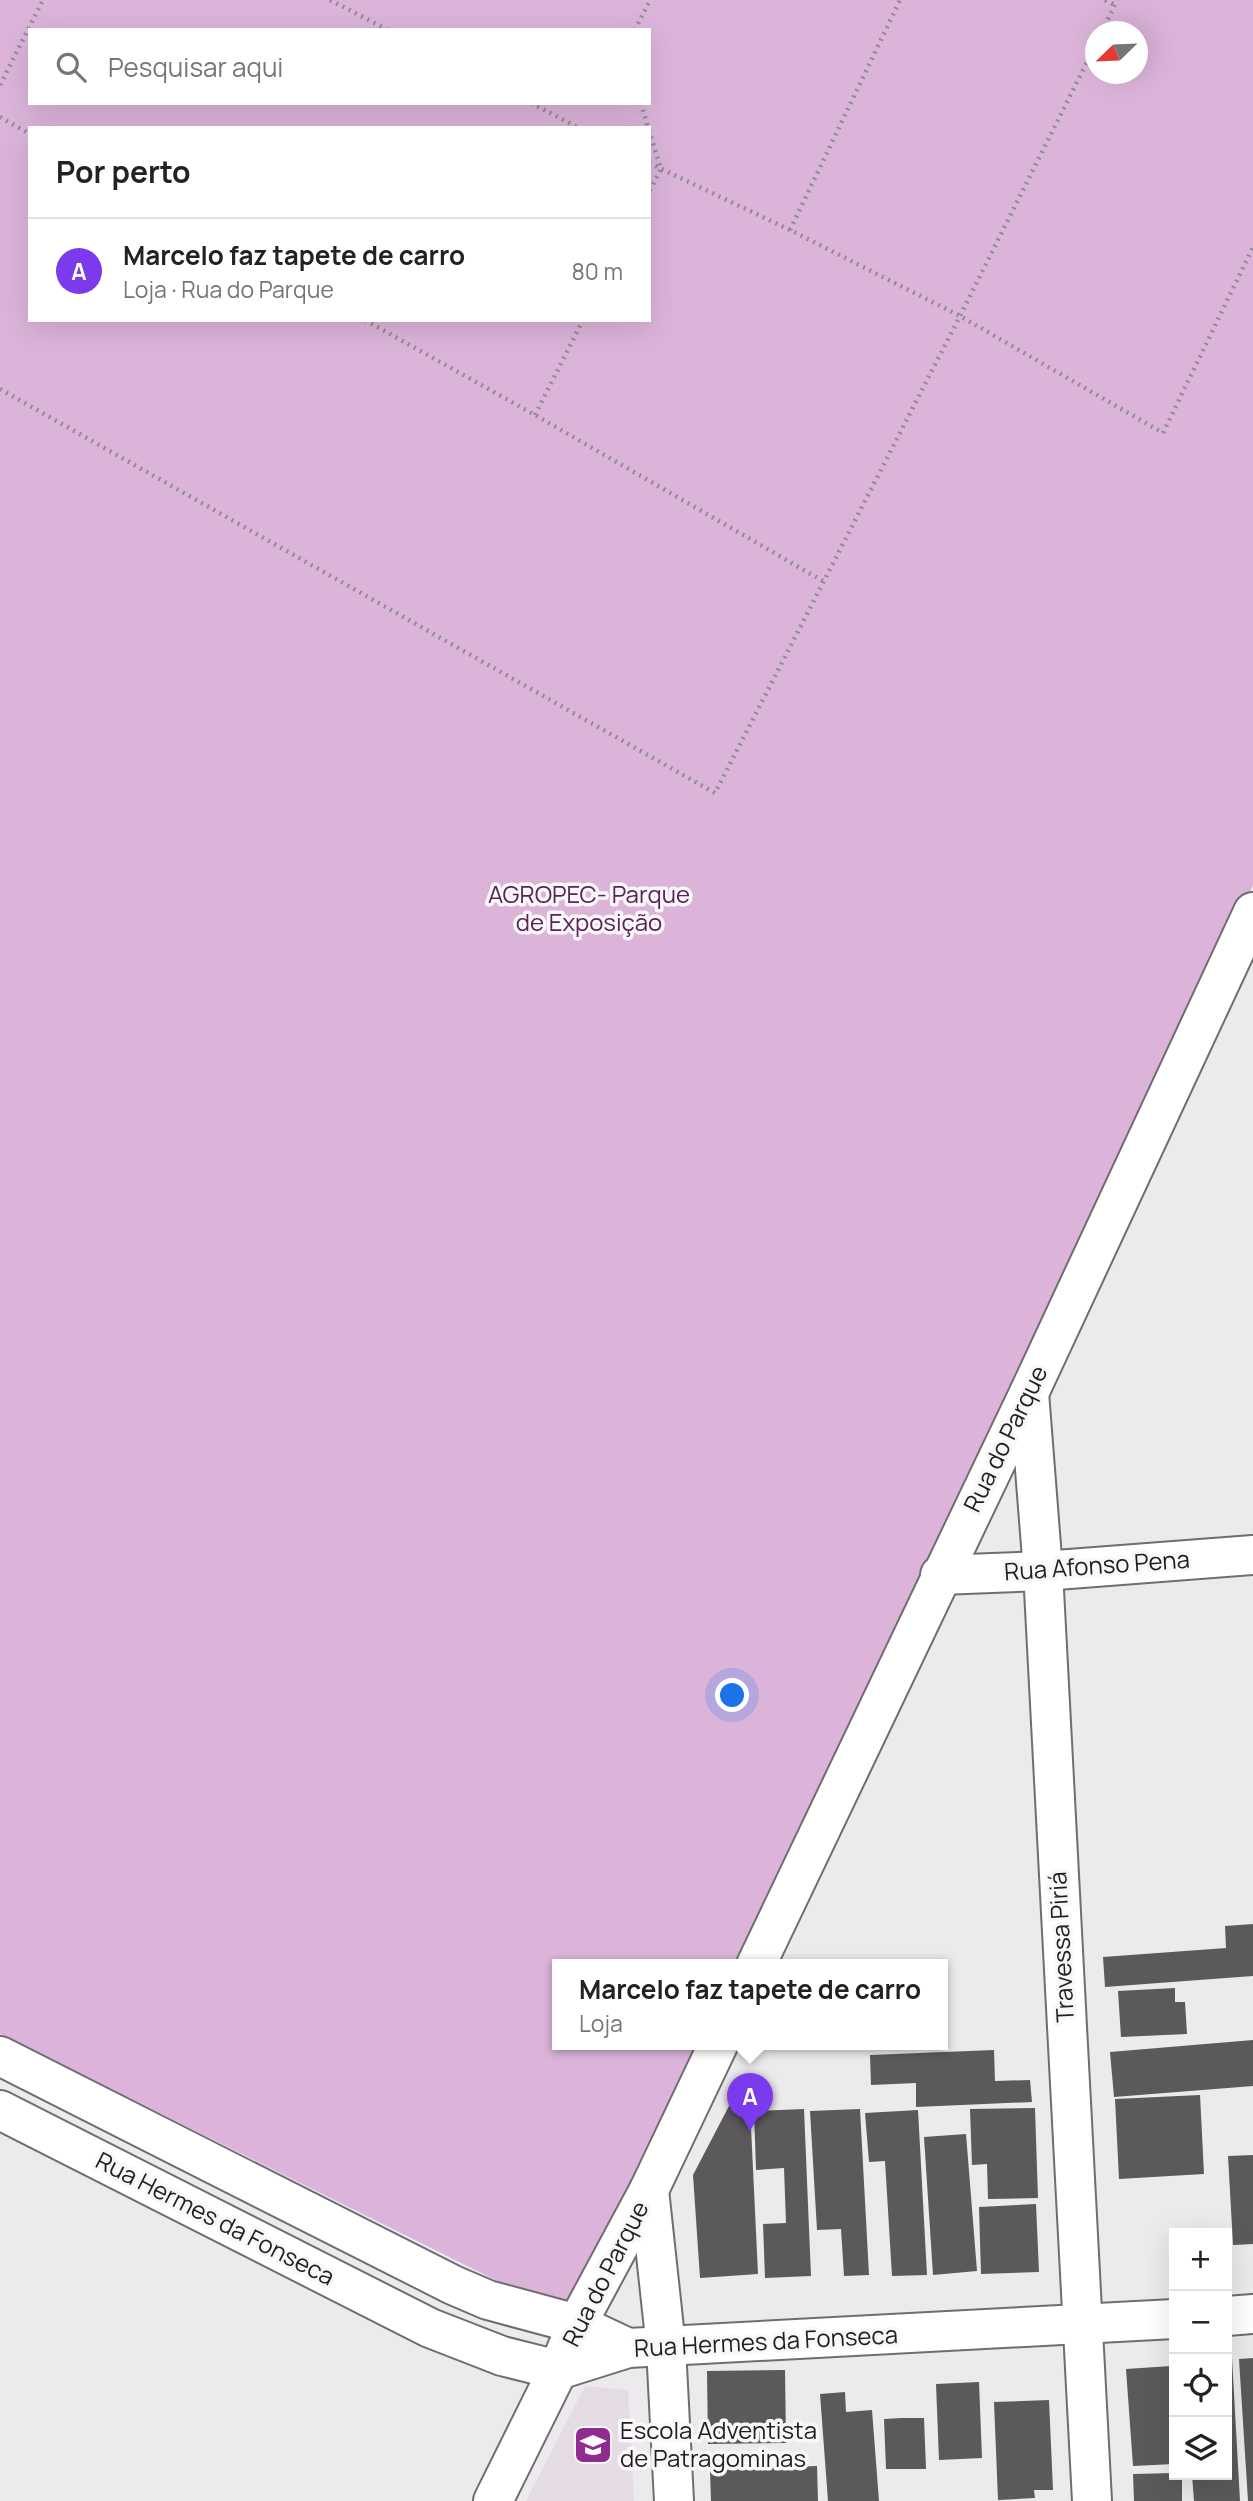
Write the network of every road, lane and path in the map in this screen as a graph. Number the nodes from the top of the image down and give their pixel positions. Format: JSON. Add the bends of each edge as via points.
{"nodes":[{"id":1,"x":43,"y":0,"type":"edge"},
{"id":2,"x":330,"y":0,"type":"edge"},
{"id":3,"x":650,"y":0,"type":"edge"},
{"id":4,"x":900,"y":0,"type":"edge"},
{"id":5,"x":1105,"y":0,"type":"edge"},
{"id":6,"x":1116,"y":3,"type":"edge"},
{"id":7,"x":1107,"y":21,"type":"edge"},
{"id":8,"x":29,"y":28,"type":"edge"},
{"id":9,"x":384,"y":28,"type":"edge"},
{"id":10,"x":636,"y":28,"type":"edge"},
{"id":11,"x":28,"y":30,"type":"edge"},
{"id":12,"x":1085,"y":66,"type":"edge"},
{"id":13,"x":0,"y":85,"type":"edge"},
{"id":14,"x":535,"y":105,"type":"edge"},
{"id":15,"x":642,"y":105,"type":"edge"},
{"id":16,"x":0,"y":117,"type":"edge"},
{"id":17,"x":575,"y":126,"type":"edge"},
{"id":18,"x":648,"y":126,"type":"edge"},
{"id":19,"x":28,"y":133,"type":"edge"},
{"id":20,"x":651,"y":136,"type":"edge"},
{"id":21,"x":651,"y":164,"type":"edge"},
{"id":22,"x":661,"y":169,"type":"junction"},
{"id":23,"x":651,"y":187,"type":"edge"},
{"id":24,"x":790,"y":230,"type":"junction"},
{"id":25,"x":1253,"y":247,"type":"edge"},
{"id":26,"x":960,"y":316,"type":"junction"},
{"id":27,"x":369,"y":322,"type":"edge"},
{"id":28,"x":582,"y":322,"type":"edge"},
{"id":29,"x":0,"y":389,"type":"edge"},
{"id":30,"x":535,"y":415,"type":"junction"},
{"id":31,"x":823,"y":581,"type":"junction"},
{"id":32,"x":1253,"y":912,"type":"edge"},
{"id":33,"x":1030,"y":1393,"type":"junction"},
{"id":34,"x":1253,"y":1555,"type":"edge"},
{"id":35,"x":1042,"y":1571,"type":"junction"},
{"id":36,"x":940,"y":1575,"type":"junction"},
{"id":37,"x":759,"y":1959,"type":"edge"},
{"id":38,"x":716,"y":2050,"type":"edge"},
{"id":39,"x":0,"y":2056,"type":"edge"},
{"id":40,"x":0,"y":2110,"type":"edge"},
{"id":41,"x":649,"y":2190,"type":"junction"},
{"id":42,"x":1253,"y":2314,"type":"edge"},
{"id":43,"x":1232,"y":2316,"type":"edge"},
{"id":44,"x":1169,"y":2319,"type":"edge"},
{"id":45,"x":577,"y":2324,"type":"junction"},
{"id":46,"x":1082,"y":2325,"type":"junction"},
{"id":47,"x":666,"y":2347,"type":"junction"},
{"id":48,"x":628,"y":2348,"type":"junction"},
{"id":49,"x":558,"y":2370,"type":"junction"},
{"id":50,"x":493,"y":2501,"type":"edge"},
{"id":51,"x":674,"y":2501,"type":"edge"},
{"id":52,"x":1092,"y":2501,"type":"edge"}],
"edges":[{"from":1,"to":8,"type":"path"},
{"from":2,"to":9,"type":"path"},
{"from":3,"to":10,"type":"path"},
{"from":4,"to":24,"type":"path"},
{"from":5,"to":6,"type":"path"},
{"from":6,"to":7,"type":"path"},
{"from":11,"to":13,"type":"path"},
{"from":12,"to":26,"type":"path"},
{"from":14,"to":17,"type":"path"},
{"from":15,"to":18,"type":"path"},
{"from":16,"to":19,"type":"path"},
{"from":20,"to":22,"type":"path"},
{"from":21,"to":22,"type":"path"},
{"from":22,"to":23,"type":"path"},
{"from":22,"to":24,"type":"path"},
{"from":24,"to":26,"type":"path"},
{"from":25,"to":26,"type":"path","via":[[1163,433]]},
{"from":26,"to":31,"type":"path"},
{"from":27,"to":30,"type":"path"},
{"from":28,"to":30,"type":"path"},
{"from":29,"to":31,"type":"path","via":[[715,793]]},
{"from":30,"to":31,"type":"path"},
{"from":32,"to":33,"type":"street","name":"Rua do Parque"},
{"from":33,"to":35,"type":"street","name":"Travessa Piriá"},
{"from":33,"to":36,"type":"street","name":"Rua do Parque"},
{"from":34,"to":35,"type":"street","name":"Rua Afonso Pena"},
{"from":35,"to":36,"type":"street","name":"Rua Afonso Pena"},
{"from":35,"to":46,"type":"street","name":"Travessa Piriá"},
{"from":36,"to":37,"type":"street","name":"Rua do Parque"},
{"from":38,"to":41,"type":"street","name":"Rua do Parque"},
{"from":39,"to":45,"type":"street","via":[[453,2285],[488,2300]]},
{"from":40,"to":49,"type":"street","name":"Rua Hermes da Fonseca","via":[[430,2328],[502,2357]]},
{"from":41,"to":45,"type":"street","name":"Rua do Parque"},
{"from":41,"to":47,"type":"street"},
{"from":42,"to":43,"type":"street"},
{"from":44,"to":46,"type":"street","name":"Rua Hermes da Fonseca"},
{"from":45,"to":48,"type":"street"},
{"from":45,"to":49,"type":"street","name":"Rua do Parque"},
{"from":46,"to":47,"type":"street","name":"Rua Hermes da Fonseca"},
{"from":46,"to":52,"type":"street","name":"Travessa Piriá"},
{"from":47,"to":48,"type":"street","name":"Rua Hermes da Fonseca"},
{"from":47,"to":51,"type":"street"},
{"from":48,"to":49,"type":"street","name":"Rua Hermes da Fonseca"},
{"from":49,"to":50,"type":"street","name":"Rua do Parque"}]}
